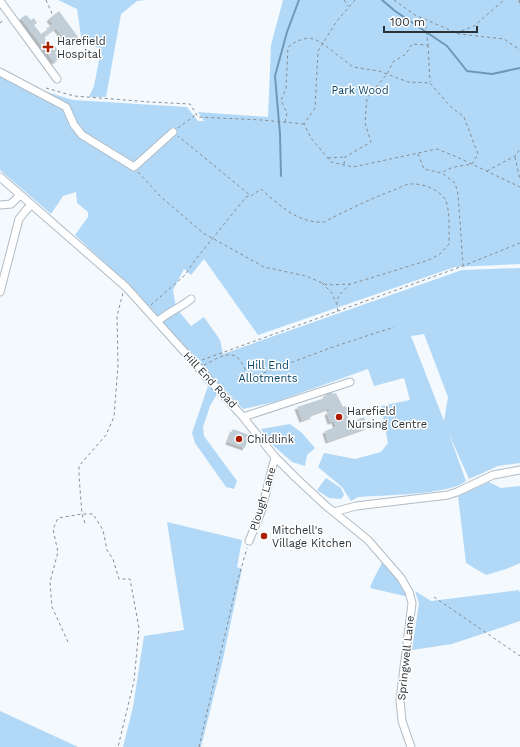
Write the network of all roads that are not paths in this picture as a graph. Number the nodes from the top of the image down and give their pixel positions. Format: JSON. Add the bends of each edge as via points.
{"nodes":[{"id":1,"x":0,"y":1,"type":"edge"},
{"id":2,"x":0,"y":72,"type":"edge"},
{"id":3,"x":57,"y":78,"type":"dead end"},
{"id":4,"x":173,"y":132,"type":"road end"},
{"id":5,"x":0,"y":177,"type":"edge"},
{"id":6,"x":20,"y":195,"type":"junction"},
{"id":7,"x":32,"y":205,"type":"junction"},
{"id":8,"x":0,"y":206,"type":"edge"},
{"id":9,"x":0,"y":292,"type":"edge"},
{"id":10,"x":191,"y":299,"type":"dead end"},
{"id":11,"x":157,"y":322,"type":"junction"},
{"id":12,"x":350,"y":382,"type":"dead end"},
{"id":13,"x":243,"y":416,"type":"junction"},
{"id":14,"x":275,"y":457,"type":"junction"},
{"id":15,"x":520,"y":470,"type":"edge"},
{"id":16,"x":334,"y":512,"type":"junction"},
{"id":17,"x":249,"y":541,"type":"road end"},
{"id":18,"x":409,"y":592,"type":"joint"},
{"id":19,"x":411,"y":747,"type":"edge"}],
"edges":[{"from":1,"to":3,"type":"street"},
{"from":2,"to":4,"type":"street","via":[[66,107],[82,135],[134,167]]},
{"from":5,"to":6,"type":"street","name":"Hill End Road"},
{"from":6,"to":7,"type":"street","name":"Hill End Road"},
{"from":6,"to":8,"type":"street","via":[[11,204]]},
{"from":7,"to":9,"type":"street","via":[[19,219]]},
{"from":7,"to":11,"type":"street","name":"Hill End Road","via":[[126,287]]},
{"from":10,"to":11,"type":"street"},
{"from":11,"to":13,"type":"street","name":"Hill End Road"},
{"from":12,"to":13,"type":"street"},
{"from":13,"to":14,"type":"street","name":"Hill End Road"},
{"from":14,"to":16,"type":"street","name":"Hill End Road"},
{"from":14,"to":17,"type":"street","name":"Plough Lane","via":[[261,512]]},
{"from":15,"to":16,"type":"street","via":[[493,475],[448,495],[356,506]]},
{"from":16,"to":18,"type":"street","name":"Hill End Road","via":[[368,540],[401,578]]},
{"from":18,"to":19,"type":"street","name":"Springwell Lane","via":[[412,603],[411,617],[400,700],[402,721]]}]}
